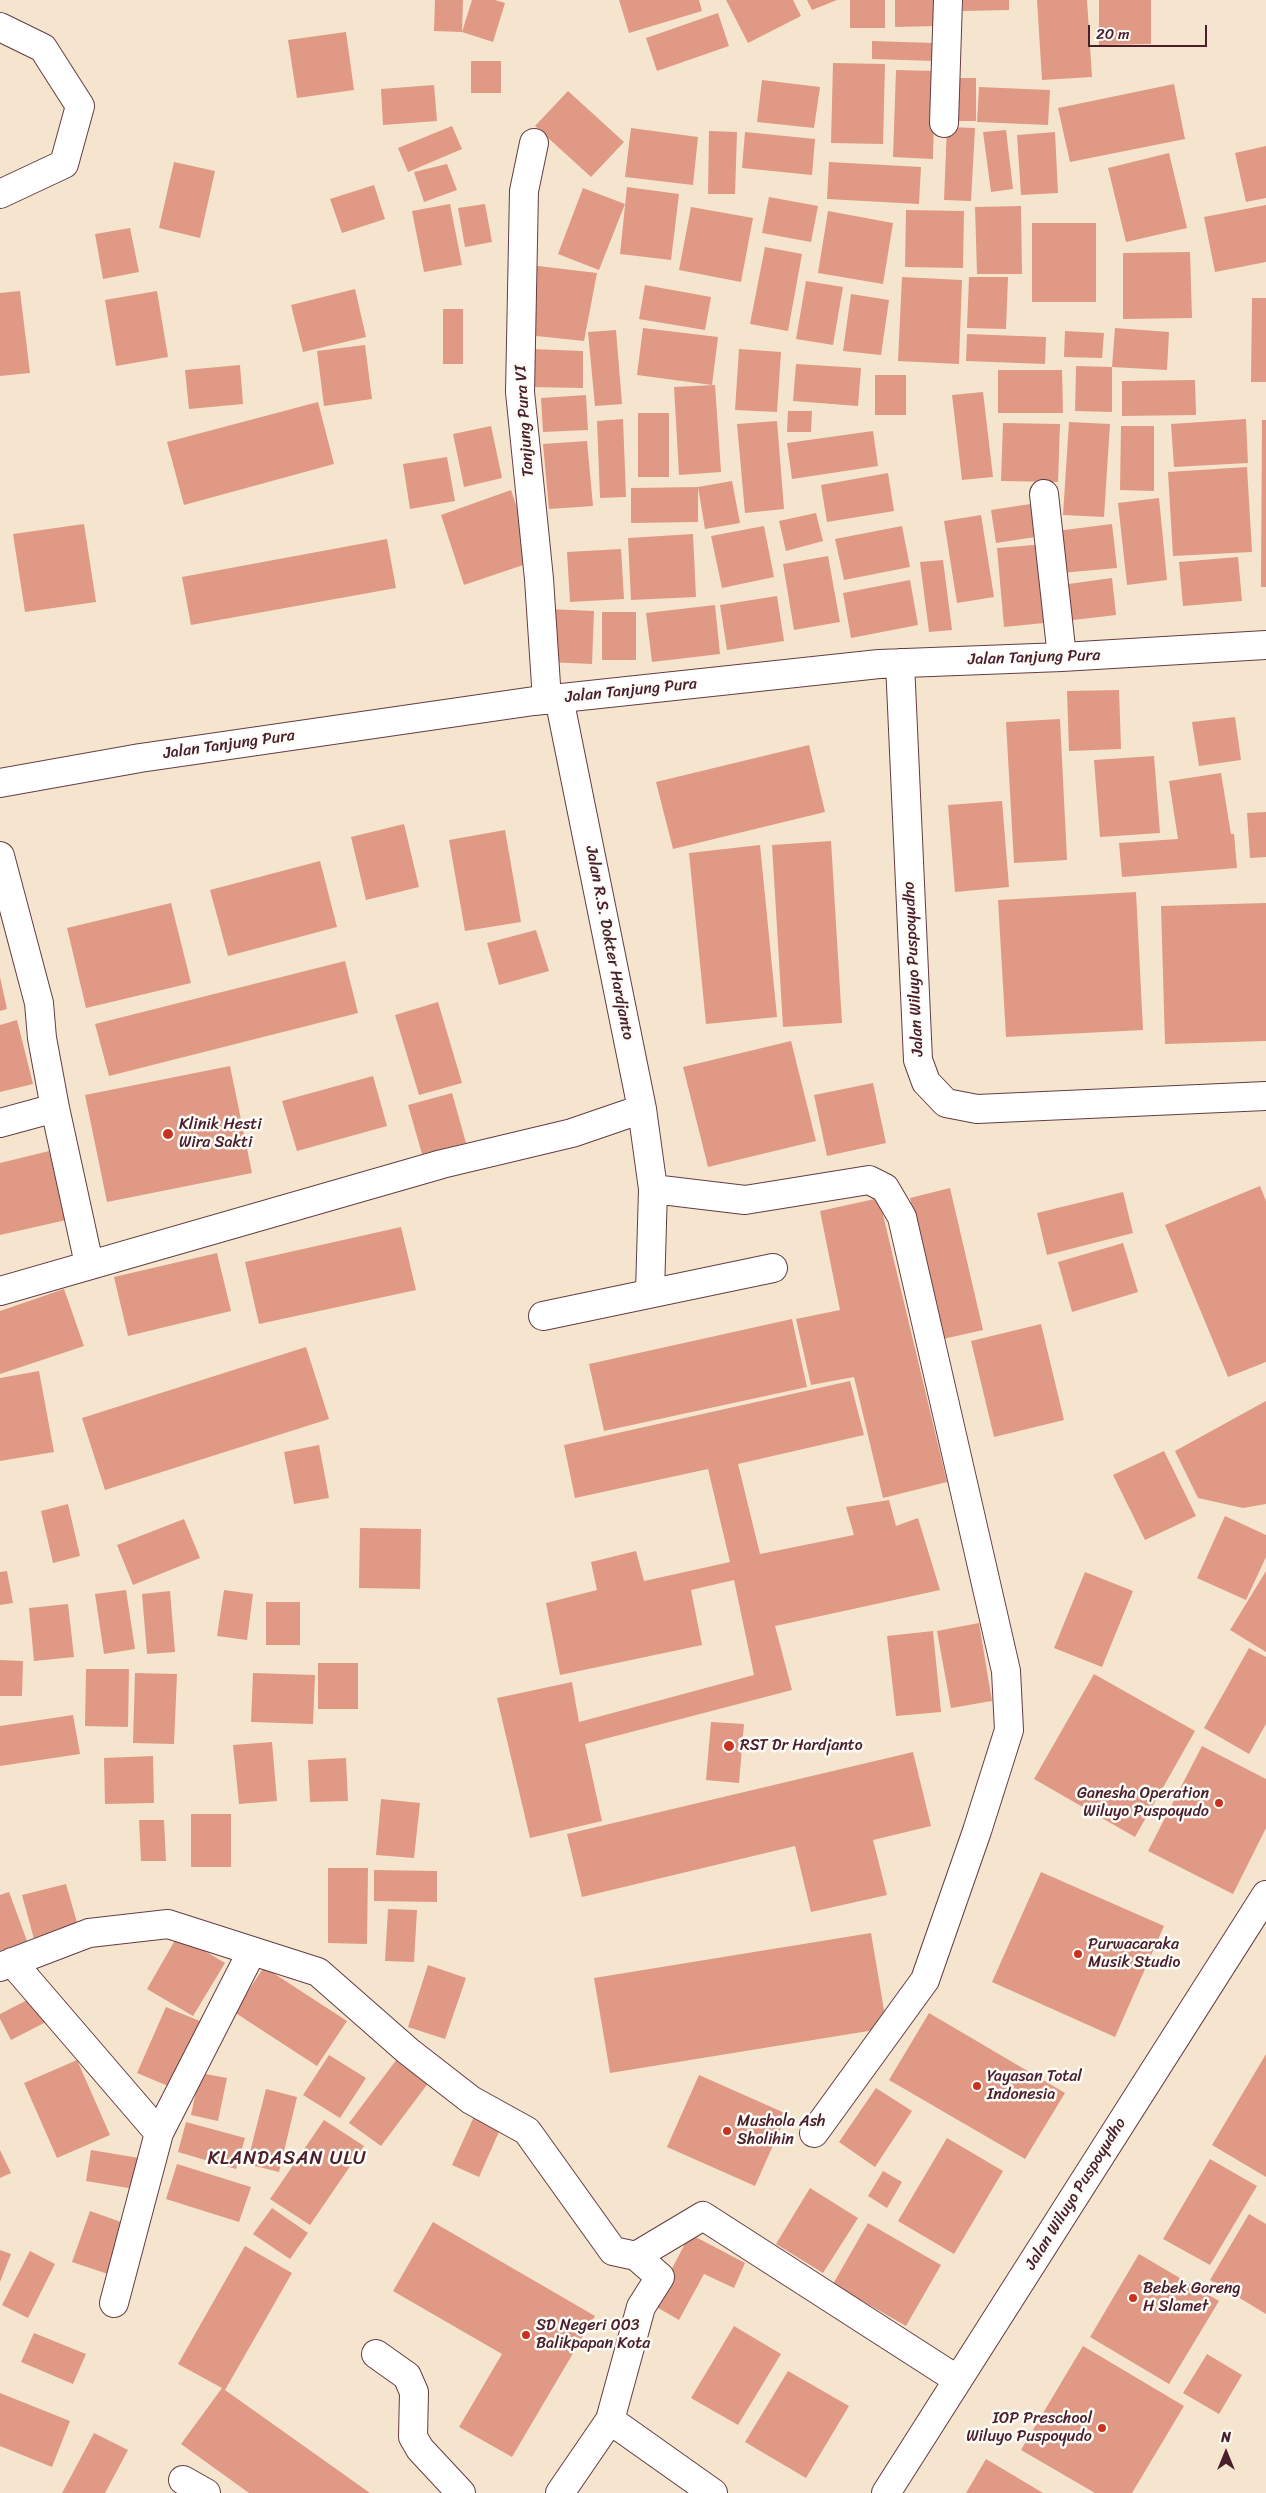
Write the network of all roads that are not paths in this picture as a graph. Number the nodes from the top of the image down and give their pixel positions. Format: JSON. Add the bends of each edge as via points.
{"nodes":[{"id":1,"x":948,"y":0,"type":"edge"},
{"id":2,"x":0,"y":27,"type":"edge"},
{"id":3,"x":944,"y":123,"type":"dead end"},
{"id":4,"x":534,"y":143,"type":"dead end"},
{"id":5,"x":0,"y":194,"type":"edge"},
{"id":6,"x":1044,"y":494,"type":"dead end"},
{"id":7,"x":1266,"y":645,"type":"edge"},
{"id":8,"x":1062,"y":657,"type":"junction"},
{"id":9,"x":900,"y":663,"type":"junction"},
{"id":10,"x":553,"y":699,"type":"junction"},
{"id":11,"x":0,"y":783,"type":"edge"},
{"id":12,"x":0,"y":856,"type":"edge"},
{"id":13,"x":10,"y":937,"type":"edge"},
{"id":14,"x":1266,"y":1096,"type":"edge"},
{"id":15,"x":1228,"y":1097,"type":"junction"},
{"id":16,"x":55,"y":1108,"type":"junction"},
{"id":17,"x":642,"y":1109,"type":"junction"},
{"id":18,"x":1266,"y":1117,"type":"edge"},
{"id":19,"x":0,"y":1123,"type":"edge"},
{"id":20,"x":653,"y":1189,"type":"junction"},
{"id":21,"x":89,"y":1264,"type":"junction"},
{"id":22,"x":773,"y":1268,"type":"dead end"},
{"id":23,"x":0,"y":1291,"type":"edge"},
{"id":24,"x":650,"y":1292,"type":"junction"},
{"id":25,"x":543,"y":1316,"type":"dead end"},
{"id":26,"x":1266,"y":1895,"type":"edge"},
{"id":27,"x":252,"y":1951,"type":"junction"},
{"id":28,"x":6,"y":1964,"type":"edge"},
{"id":29,"x":158,"y":2133,"type":"junction"},
{"id":30,"x":814,"y":2133,"type":"dead end"},
{"id":31,"x":636,"y":2256,"type":"junction"},
{"id":32,"x":114,"y":2303,"type":"dead end"},
{"id":33,"x":376,"y":2354,"type":"dead end"},
{"id":34,"x":958,"y":2380,"type":"junction"},
{"id":35,"x":610,"y":2420,"type":"junction"},
{"id":36,"x":461,"y":2493,"type":"edge"},
{"id":37,"x":560,"y":2493,"type":"edge"},
{"id":38,"x":713,"y":2493,"type":"edge"},
{"id":39,"x":886,"y":2493,"type":"edge"}],
"edges":[{"from":1,"to":3,"type":"street"},
{"from":2,"to":5,"type":"street","via":[[43,48],[80,106],[64,164]]},
{"from":4,"to":10,"type":"street","name":"Tanjung Pura VI","via":[[524,191],[520,392]]},
{"from":6,"to":8,"type":"street"},
{"from":7,"to":8,"type":"street","name":"Jalan Tanjung Pura"},
{"from":8,"to":9,"type":"street","name":"Jalan Tanjung Pura"},
{"from":9,"to":10,"type":"street","name":"Jalan Tanjung Pura"},
{"from":9,"to":15,"type":"street","name":"Jalan Wiluyo Puspoyudho","via":[[918,1060],[926,1082],[946,1104],[977,1109]]},
{"from":10,"to":11,"type":"street","name":"Jalan Tanjung Pura","via":[[140,758]]},
{"from":10,"to":17,"type":"street","name":"Jalan R.S. Dokter Hardjanto"},
{"from":12,"to":13,"type":"street"},
{"from":13,"to":16,"type":"street","via":[[40,1003],[42,1038]]},
{"from":14,"to":15,"type":"street","name":"Jalan Wiluyo Puspoyudho"},
{"from":15,"to":18,"type":"street"},
{"from":16,"to":19,"type":"street"},
{"from":16,"to":21,"type":"street"},
{"from":17,"to":20,"type":"street","name":"Jalan R.S. Dokter Hardjanto"},
{"from":17,"to":21,"type":"street","via":[[572,1133],[442,1164]]},
{"from":20,"to":24,"type":"street","name":"Jalan R.S. Dokter Hardjanto"},
{"from":20,"to":30,"type":"street","via":[[744,1200],[870,1180],[885,1188],[902,1217],[1006,1671],[1009,1730],[925,1980]]},
{"from":21,"to":23,"type":"street"},
{"from":22,"to":24,"type":"street"},
{"from":24,"to":25,"type":"street"},
{"from":26,"to":34,"type":"street","name":"Jalan Wiluyo Puspoyudho"},
{"from":27,"to":28,"type":"street","via":[[168,1924],[90,1933]]},
{"from":27,"to":29,"type":"street"},
{"from":27,"to":31,"type":"street","via":[[318,1972],[408,2051],[471,2100],[528,2131],[613,2251]]},
{"from":28,"to":29,"type":"street"},
{"from":29,"to":32,"type":"street"},
{"from":31,"to":34,"type":"street","via":[[703,2216]]},
{"from":31,"to":35,"type":"street","via":[[660,2277],[641,2307]]},
{"from":33,"to":36,"type":"street","via":[[407,2376],[414,2392],[413,2437]]},
{"from":34,"to":39,"type":"street","name":"Jalan Wiluyo Puspoyudho"},
{"from":35,"to":37,"type":"street"},
{"from":35,"to":38,"type":"street"}]}
